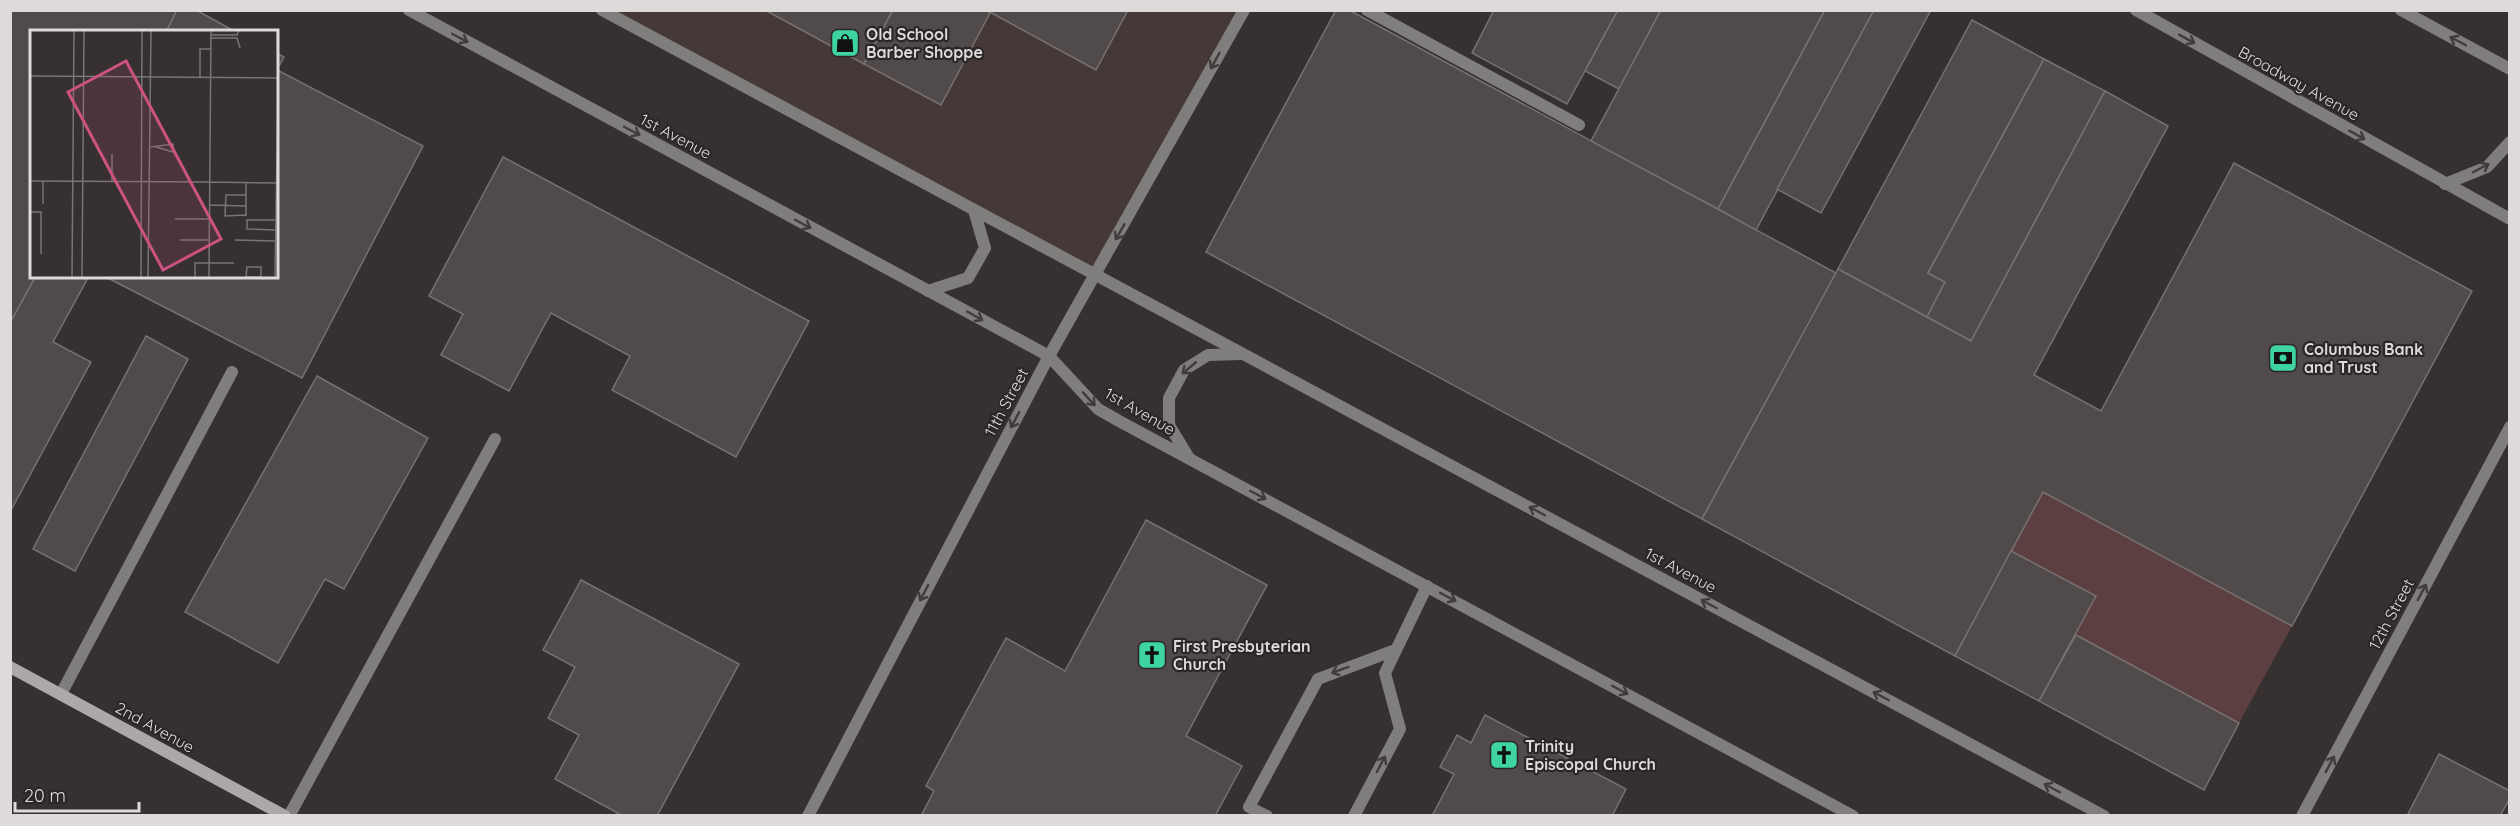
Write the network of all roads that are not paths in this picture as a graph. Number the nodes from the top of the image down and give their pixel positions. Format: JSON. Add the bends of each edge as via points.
{"nodes":[{"id":1,"x":409,"y":10,"type":"edge"},
{"id":2,"x":602,"y":10,"type":"edge"},
{"id":3,"x":1244,"y":10,"type":"edge"},
{"id":4,"x":1367,"y":10,"type":"edge"},
{"id":5,"x":2136,"y":10,"type":"edge"},
{"id":6,"x":2401,"y":10,"type":"edge"},
{"id":7,"x":2508,"y":71,"type":"edge"},
{"id":8,"x":1579,"y":125,"type":"dead end"},
{"id":9,"x":2510,"y":141,"type":"edge"},
{"id":10,"x":2445,"y":184,"type":"junction"},
{"id":11,"x":974,"y":210,"type":"junction"},
{"id":12,"x":2510,"y":219,"type":"edge"},
{"id":13,"x":1095,"y":274,"type":"junction"},
{"id":14,"x":928,"y":291,"type":"junction"},
{"id":15,"x":1243,"y":354,"type":"junction"},
{"id":16,"x":1049,"y":356,"type":"junction"},
{"id":17,"x":232,"y":372,"type":"dead end"},
{"id":18,"x":2510,"y":427,"type":"edge"},
{"id":19,"x":495,"y":439,"type":"dead end"},
{"id":20,"x":1189,"y":458,"type":"junction"},
{"id":21,"x":1427,"y":586,"type":"junction"},
{"id":22,"x":1395,"y":650,"type":"junction"},
{"id":23,"x":10,"y":667,"type":"edge"},
{"id":24,"x":61,"y":694,"type":"junction"},
{"id":25,"x":2104,"y":815,"type":"edge"},
{"id":26,"x":285,"y":816,"type":"edge"},
{"id":27,"x":289,"y":816,"type":"edge"},
{"id":28,"x":808,"y":816,"type":"edge"},
{"id":29,"x":1267,"y":816,"type":"edge"},
{"id":30,"x":1354,"y":816,"type":"edge"},
{"id":31,"x":1853,"y":816,"type":"edge"},
{"id":32,"x":2302,"y":816,"type":"edge"}],
"edges":[{"from":1,"to":14,"type":"street","name":"1st Avenue","one_way":true},
{"from":2,"to":11,"type":"street","name":"1st Avenue"},
{"from":3,"to":13,"type":"street","name":"11th Street","one_way":true},
{"from":4,"to":8,"type":"street"},
{"from":5,"to":10,"type":"street","name":"Broadway Avenue","one_way":true},
{"from":7,"to":6,"type":"street","one_way":true},
{"from":10,"to":9,"type":"street","one_way":true,"via":[[2487,167]]},
{"from":10,"to":12,"type":"street","name":"Broadway Avenue"},
{"from":11,"to":13,"type":"street","name":"1st Avenue"},
{"from":11,"to":14,"type":"street","via":[[986,248],[968,278]]},
{"from":13,"to":15,"type":"street","name":"1st Avenue"},
{"from":13,"to":16,"type":"street","name":"11th Street"},
{"from":14,"to":16,"type":"street","name":"1st Avenue","one_way":true},
{"from":15,"to":20,"type":"street","name":"1st Avenue","one_way":true,"via":[[1208,355],[1184,370],[1169,398],[1170,426]]},
{"from":25,"to":15,"type":"street","name":"1st Avenue","one_way":true},
{"from":16,"to":20,"type":"street","name":"1st Avenue","one_way":true,"via":[[1098,409]]},
{"from":16,"to":28,"type":"street","name":"11th Street","one_way":true},
{"from":17,"to":24,"type":"street"},
{"from":32,"to":18,"type":"street","name":"12th Street","one_way":true},
{"from":19,"to":27,"type":"street"},
{"from":20,"to":21,"type":"street","name":"1st Avenue","one_way":true},
{"from":21,"to":22,"type":"street"},
{"from":21,"to":31,"type":"street","name":"1st Avenue","one_way":true},
{"from":22,"to":29,"type":"street","one_way":true,"via":[[1318,679],[1249,807]]},
{"from":30,"to":22,"type":"street","one_way":true,"via":[[1400,729],[1385,673]]},
{"from":23,"to":24,"type":"main road","name":"2nd Avenue"},
{"from":24,"to":26,"type":"main road","name":"2nd Avenue"}]}
